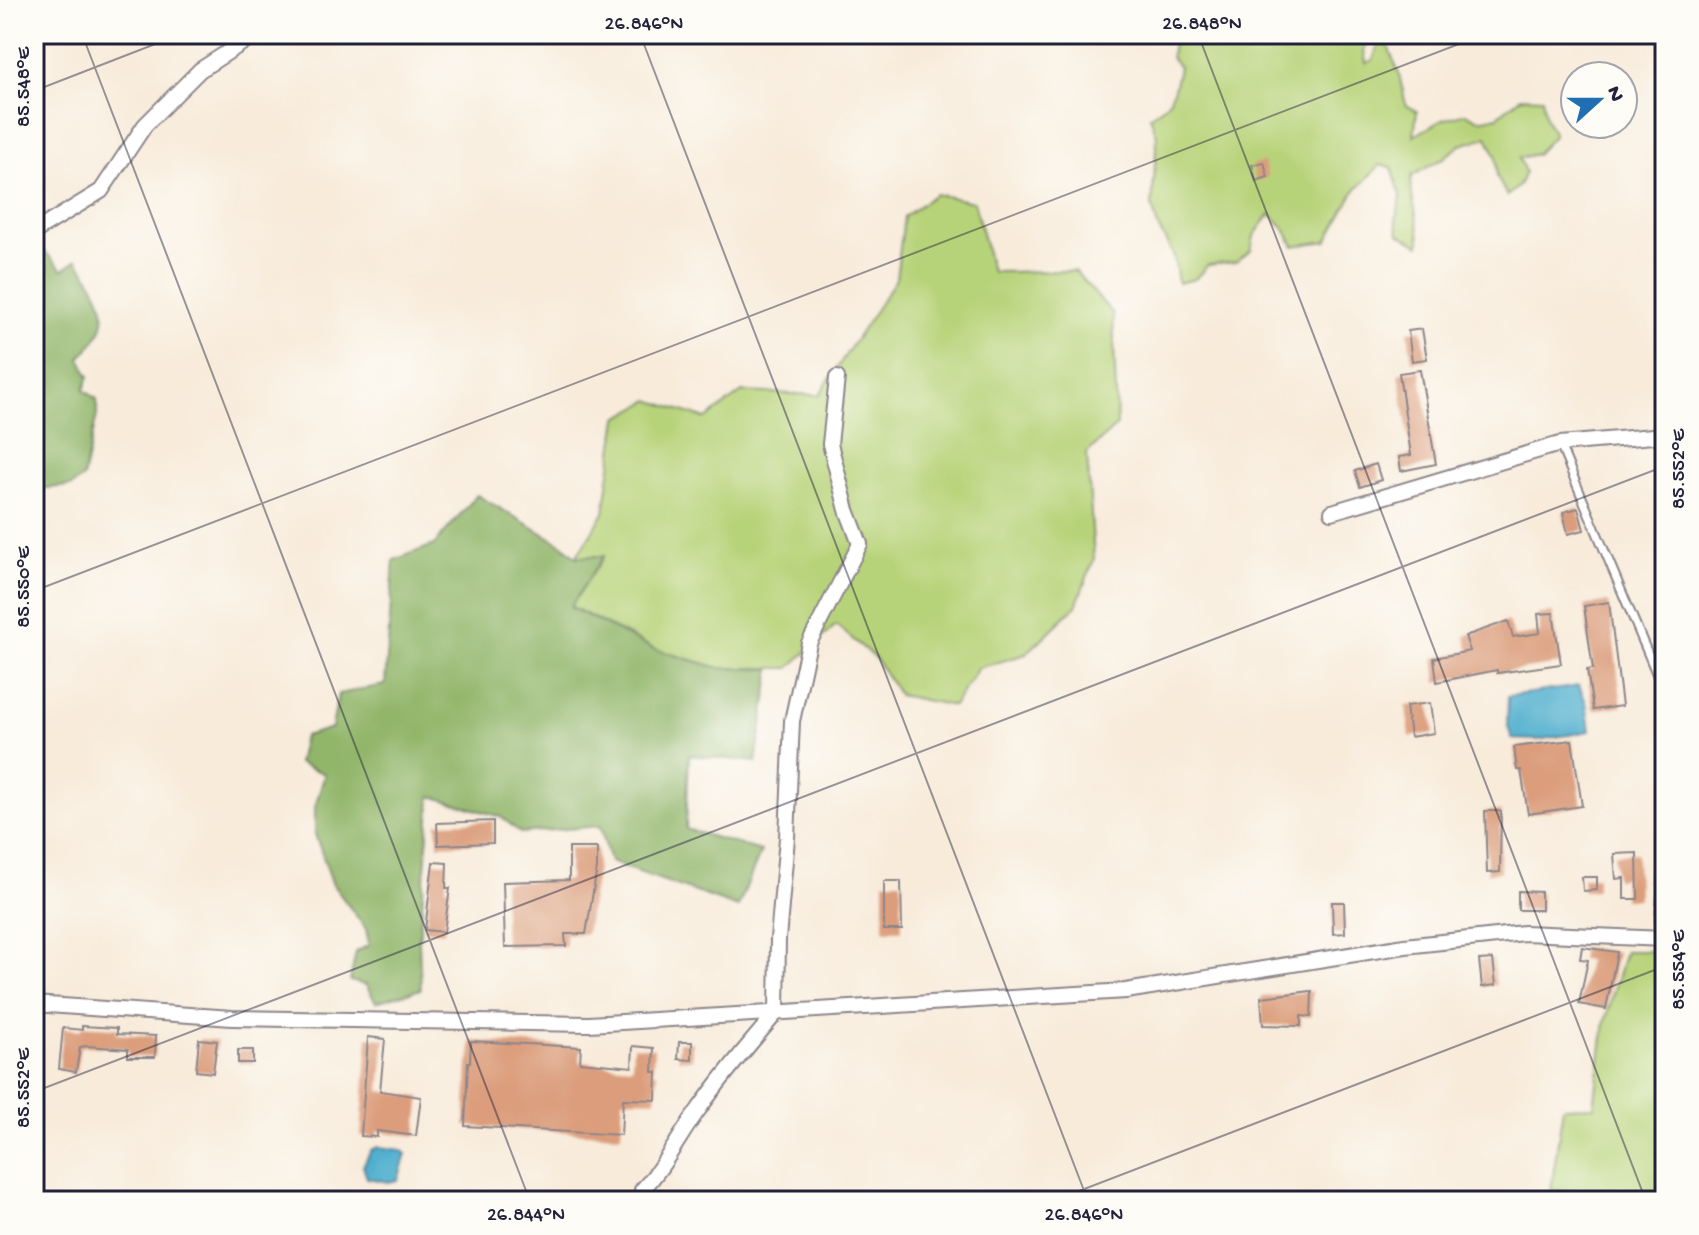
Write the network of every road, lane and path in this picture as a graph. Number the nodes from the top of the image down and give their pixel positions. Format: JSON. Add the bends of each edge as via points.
{"nodes":[{"id":1,"x":256,"y":34,"type":"edge"},
{"id":2,"x":34,"y":232,"type":"edge"},
{"id":3,"x":837,"y":378,"type":"dead end"},
{"id":4,"x":1665,"y":435,"type":"edge"},
{"id":5,"x":1560,"y":444,"type":"junction"},
{"id":6,"x":1332,"y":512,"type":"dead end"},
{"id":7,"x":1665,"y":694,"type":"edge"},
{"id":8,"x":1665,"y":850,"type":"edge"},
{"id":9,"x":1661,"y":939,"type":"edge"},
{"id":10,"x":34,"y":1004,"type":"edge"},
{"id":11,"x":777,"y":1012,"type":"junction"},
{"id":12,"x":642,"y":1190,"type":"dead end"}],
"edges":[{"from":1,"to":2,"type":"street","via":[[200,70],[145,125],[101,191]]},
{"from":3,"to":11,"type":"street","via":[[830,444],[860,544],[809,643],[792,721]]},
{"from":4,"to":5,"type":"street"},
{"from":5,"to":6,"type":"street"},
{"from":5,"to":7,"type":"lane"},
{"from":8,"to":9,"type":"lane"},
{"from":9,"to":11,"type":"street","via":[[1508,934],[1126,991]]},
{"from":10,"to":11,"type":"street","via":[[232,1018],[589,1024]]},
{"from":11,"to":12,"type":"street"}]}
